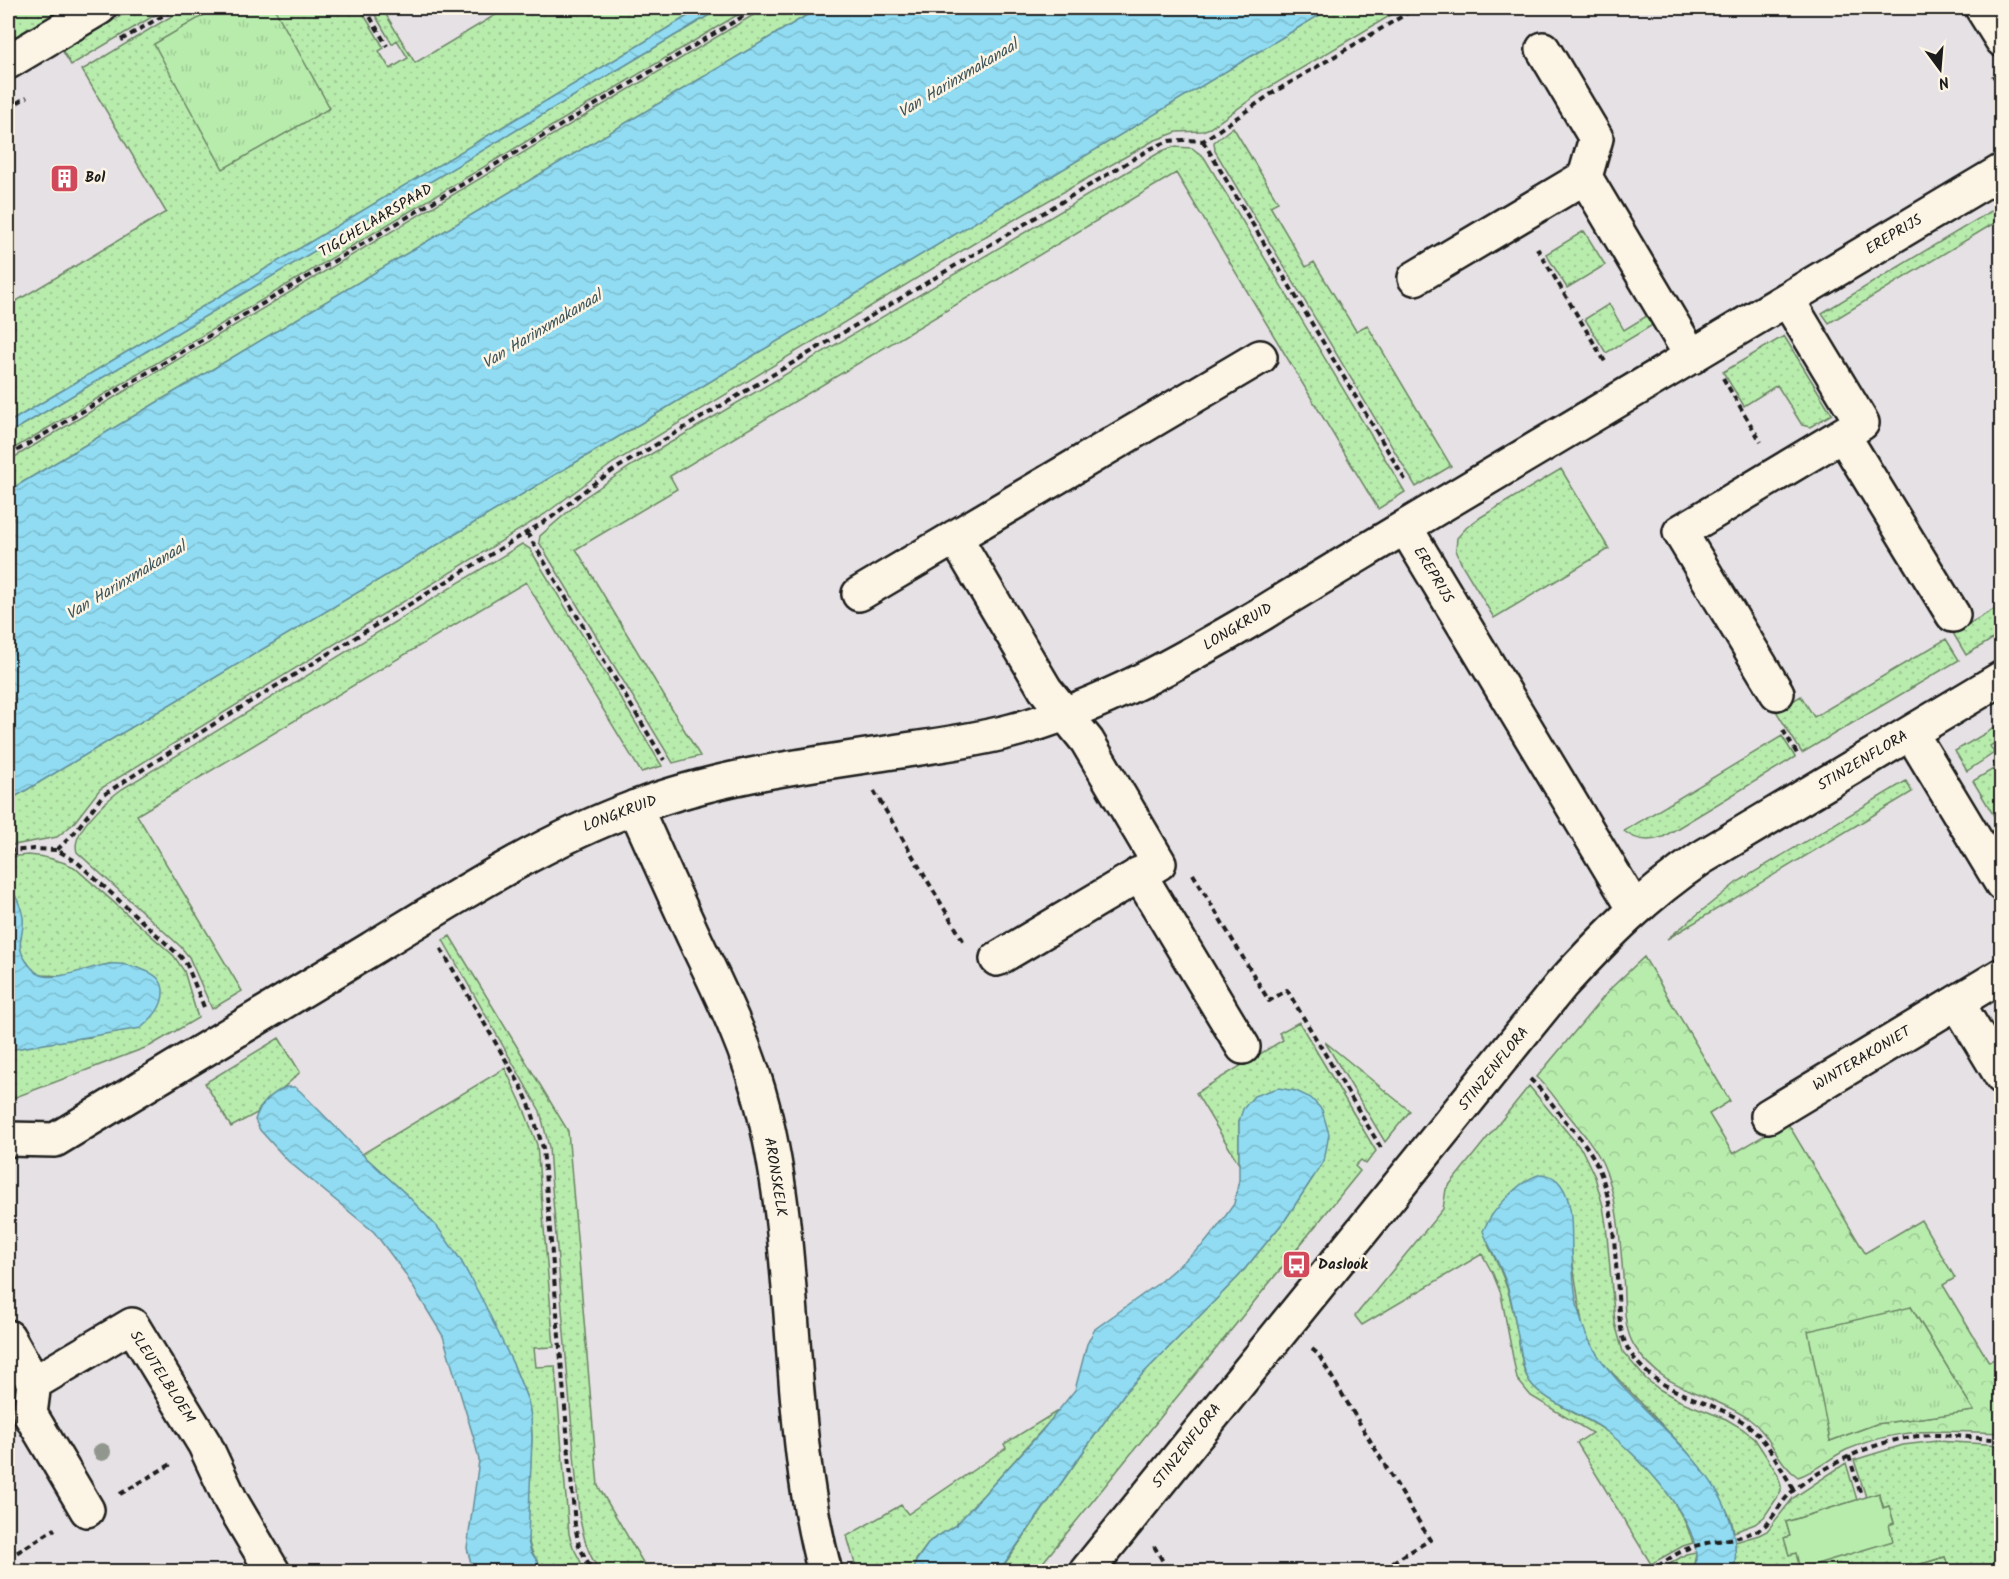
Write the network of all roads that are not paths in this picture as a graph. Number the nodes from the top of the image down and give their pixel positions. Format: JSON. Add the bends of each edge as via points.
{"nodes":[{"id":1,"x":99,"y":8,"type":"edge"},
{"id":2,"x":1982,"y":8,"type":"edge"},
{"id":3,"x":2001,"y":40,"type":"edge"},
{"id":4,"x":1543,"y":49,"type":"dead end"},
{"id":5,"x":8,"y":62,"type":"edge"},
{"id":6,"x":2001,"y":171,"type":"edge"},
{"id":7,"x":1585,"y":177,"type":"junction"},
{"id":8,"x":1415,"y":278,"type":"dead end"},
{"id":9,"x":1787,"y":299,"type":"junction"},
{"id":10,"x":1699,"y":353,"type":"junction"},
{"id":11,"x":1260,"y":357,"type":"dead end"},
{"id":12,"x":1843,"y":435,"type":"junction"},
{"id":13,"x":1415,"y":521,"type":"junction"},
{"id":14,"x":955,"y":537,"type":"junction"},
{"id":15,"x":859,"y":594,"type":"dead end"},
{"id":16,"x":1953,"y":615,"type":"dead end"},
{"id":17,"x":2001,"y":678,"type":"edge"},
{"id":18,"x":1777,"y":693,"type":"road end"},
{"id":19,"x":1065,"y":714,"type":"junction"},
{"id":20,"x":1911,"y":733,"type":"junction"},
{"id":21,"x":635,"y":807,"type":"junction"},
{"id":22,"x":1149,"y":869,"type":"junction"},
{"id":23,"x":2001,"y":884,"type":"edge"},
{"id":24,"x":1634,"y":908,"type":"junction"},
{"id":25,"x":997,"y":959,"type":"road end"},
{"id":26,"x":2001,"y":975,"type":"edge"},
{"id":27,"x":1957,"y":1002,"type":"junction"},
{"id":28,"x":1243,"y":1047,"type":"dead end"},
{"id":29,"x":2001,"y":1077,"type":"edge"},
{"id":30,"x":1768,"y":1116,"type":"dead end"},
{"id":31,"x":8,"y":1139,"type":"edge"},
{"id":32,"x":8,"y":1336,"type":"edge"},
{"id":33,"x":34,"y":1383,"type":"junction"},
{"id":34,"x":87,"y":1510,"type":"dead end"},
{"id":35,"x":273,"y":1572,"type":"edge"},
{"id":36,"x":825,"y":1572,"type":"edge"},
{"id":37,"x":1086,"y":1572,"type":"edge"}],
"edges":[{"from":1,"to":5,"type":"street"},
{"from":2,"to":3,"type":"street"},
{"from":4,"to":7,"type":"street","via":[[1596,138]]},
{"from":6,"to":9,"type":"street","name":"EREPRIJS"},
{"from":7,"to":8,"type":"street"},
{"from":7,"to":10,"type":"street"},
{"from":9,"to":10,"type":"street","name":"EREPRIJS"},
{"from":9,"to":12,"type":"street","via":[[1862,423]]},
{"from":10,"to":13,"type":"street","name":"EREPRIJS"},
{"from":11,"to":14,"type":"street"},
{"from":12,"to":16,"type":"street"},
{"from":12,"to":18,"type":"street","via":[[1680,532]]},
{"from":13,"to":19,"type":"street","name":"LONGKRUID","via":[[1199,651],[1132,686]]},
{"from":13,"to":24,"type":"street","name":"EREPRIJS"},
{"from":14,"to":15,"type":"street"},
{"from":14,"to":19,"type":"street","via":[[1045,688]]},
{"from":17,"to":20,"type":"street","name":"STINZENFLORA"},
{"from":19,"to":21,"type":"street","name":"LONGKRUID","via":[[951,744],[741,778]]},
{"from":19,"to":22,"type":"street","via":[[1087,741]]},
{"from":20,"to":23,"type":"street"},
{"from":20,"to":24,"type":"street","name":"STINZENFLORA","via":[[1693,864]]},
{"from":21,"to":31,"type":"street","name":"LONGKRUID","via":[[497,872],[55,1140]]},
{"from":21,"to":36,"type":"street","name":"ARONSKELK","via":[[739,1035],[763,1108],[782,1216],[810,1495]]},
{"from":22,"to":25,"type":"street"},
{"from":22,"to":28,"type":"street"},
{"from":24,"to":37,"type":"street","name":"STINZENFLORA","via":[[1561,985]]},
{"from":26,"to":27,"type":"street","name":"WINTERAKONIET"},
{"from":27,"to":29,"type":"street"},
{"from":27,"to":30,"type":"street","name":"WINTERAKONIET"},
{"from":32,"to":33,"type":"street"},
{"from":33,"to":34,"type":"street","via":[[30,1414]]},
{"from":33,"to":35,"type":"street","name":"SLEUTELBLOEM","via":[[132,1326],[205,1445],[231,1501]]}]}
